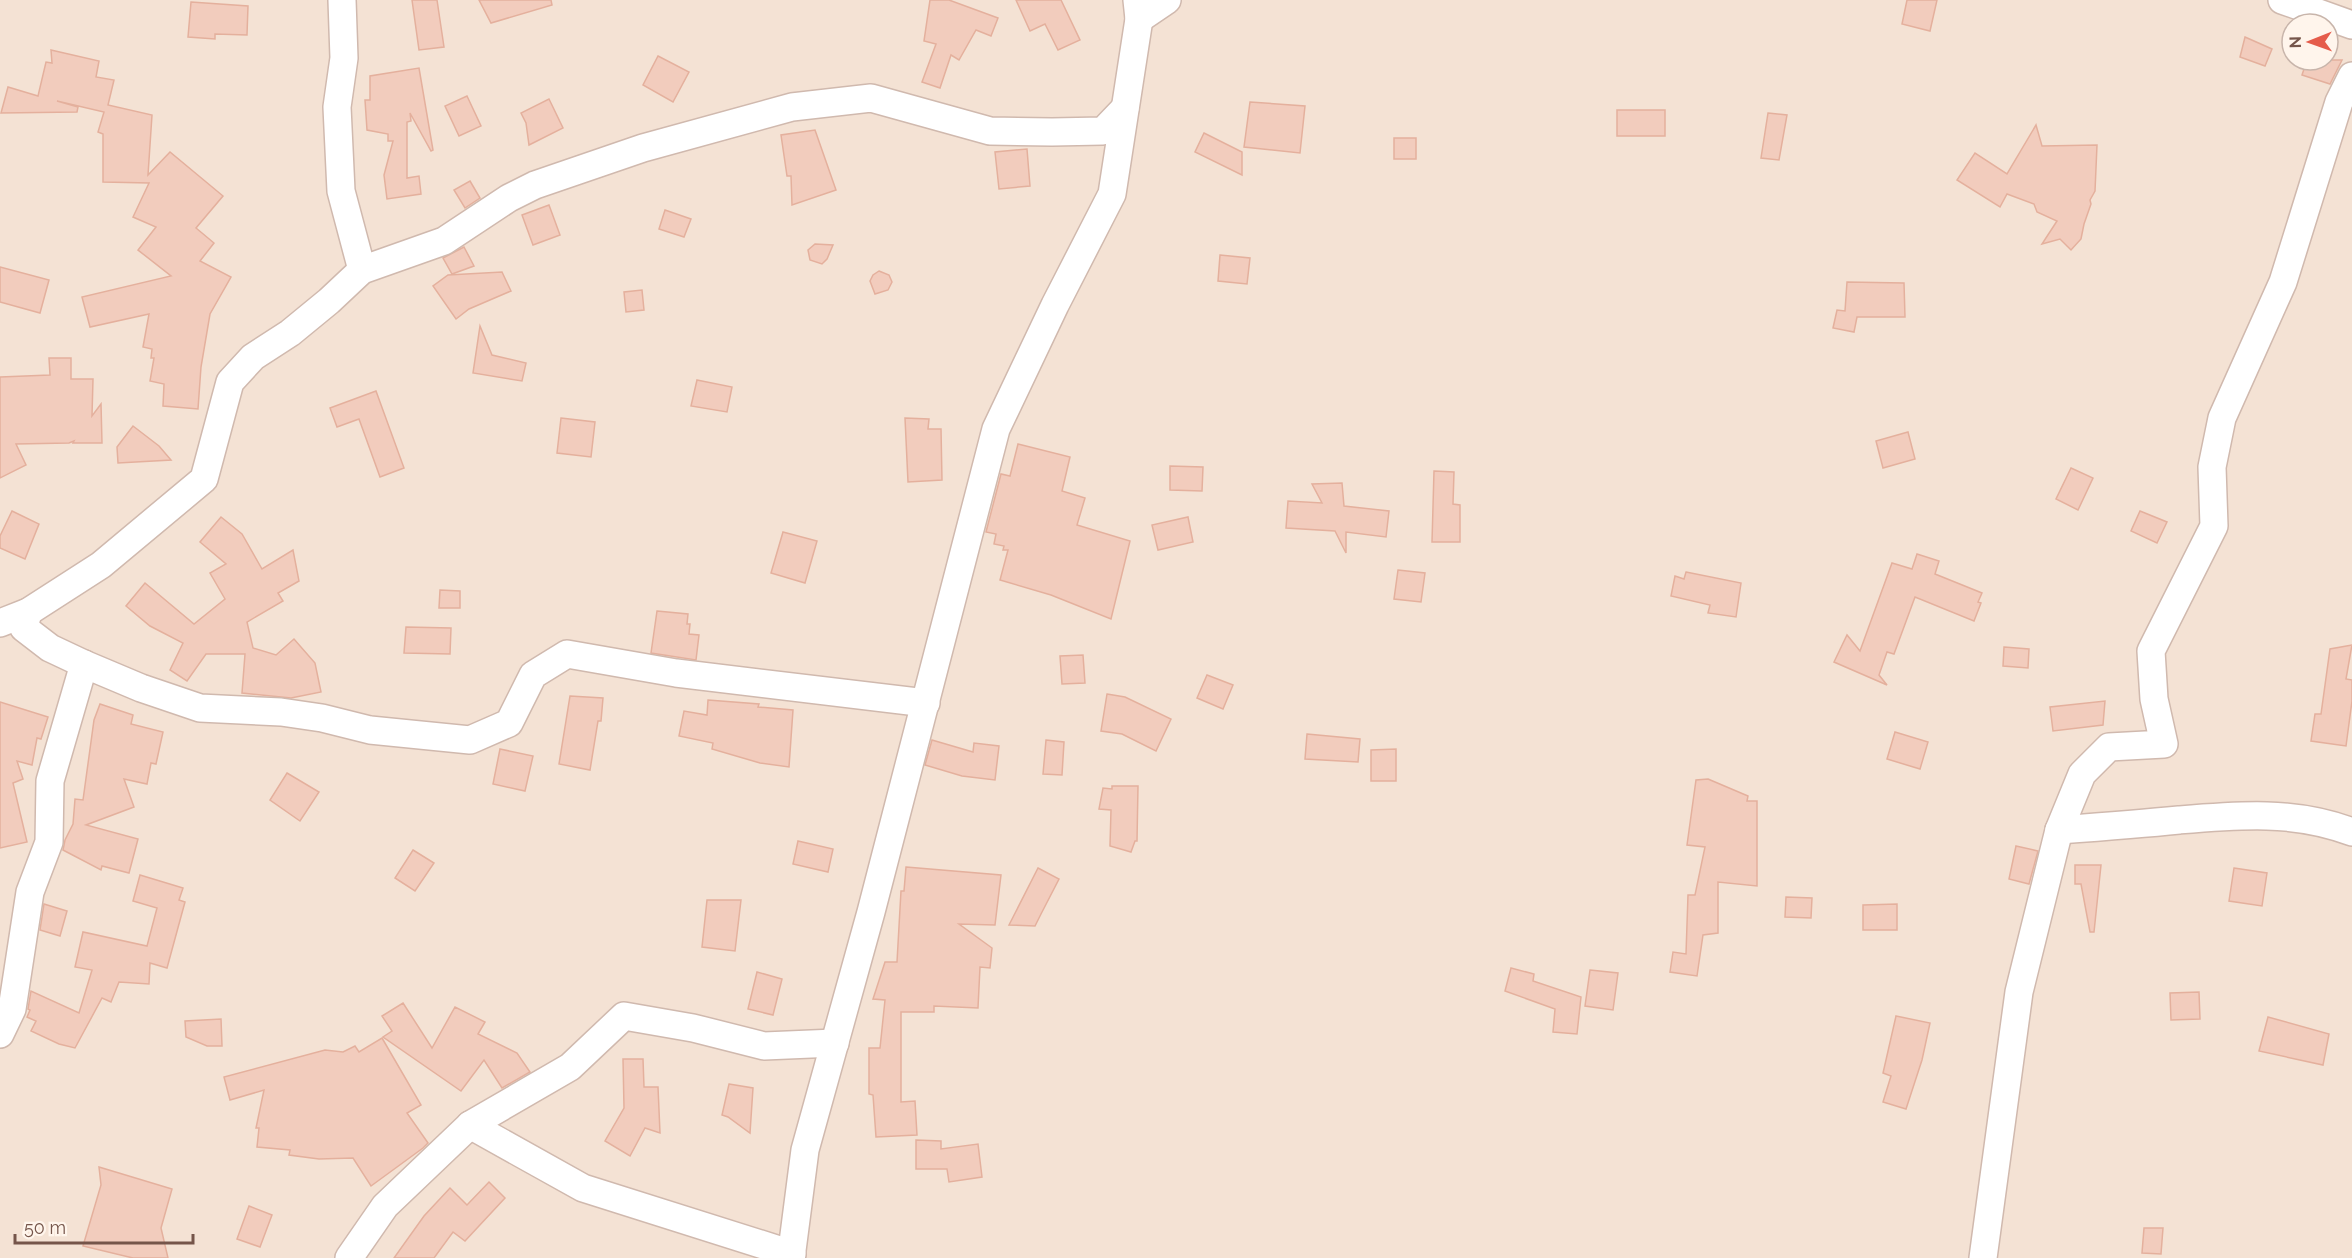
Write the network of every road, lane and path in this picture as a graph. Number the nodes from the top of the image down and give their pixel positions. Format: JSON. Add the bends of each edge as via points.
{"nodes":[{"id":1,"x":342,"y":0,"type":"edge"},
{"id":2,"x":1167,"y":0,"type":"edge"},
{"id":3,"x":2282,"y":0,"type":"edge"},
{"id":4,"x":1138,"y":9,"type":"edge"},
{"id":5,"x":2352,"y":25,"type":"edge"},
{"id":6,"x":2352,"y":76,"type":"edge"},
{"id":7,"x":1125,"y":108,"type":"junction"},
{"id":8,"x":362,"y":270,"type":"junction"},
{"id":9,"x":28,"y":612,"type":"junction"},
{"id":10,"x":0,"y":623,"type":"edge"},
{"id":11,"x":84,"y":664,"type":"junction"},
{"id":12,"x":926,"y":703,"type":"junction"},
{"id":13,"x":2059,"y":830,"type":"junction"},
{"id":14,"x":2352,"y":831,"type":"edge"},
{"id":15,"x":0,"y":1034,"type":"edge"},
{"id":16,"x":835,"y":1043,"type":"junction"},
{"id":17,"x":470,"y":1125,"type":"junction"},
{"id":18,"x":791,"y":1256,"type":"edge"},
{"id":19,"x":349,"y":1258,"type":"edge"},
{"id":20,"x":1983,"y":1258,"type":"edge"}],
"edges":[{"from":1,"to":8,"type":"street","via":[[344,58],[338,107],[341,191]]},
{"from":2,"to":4,"type":"street"},
{"from":3,"to":5,"type":"street"},
{"from":4,"to":7,"type":"street"},
{"from":6,"to":13,"type":"street","via":[[2339,102],[2283,282],[2222,418],[2212,467],[2214,526],[2151,651],[2154,699],[2164,744],[2109,747],[2082,774]]},
{"from":7,"to":8,"type":"street","via":[[1103,131],[1052,132],[990,131],[871,98],[792,107],[562,174],[509,198],[444,241]]},
{"from":7,"to":12,"type":"street","via":[[1112,194],[996,429]]},
{"from":8,"to":9,"type":"street","via":[[298,327],[253,357],[230,382],[204,479],[101,565]]},
{"from":9,"to":10,"type":"street"},
{"from":9,"to":11,"type":"street","via":[[24,628],[50,648]]},
{"from":11,"to":12,"type":"street","via":[[200,708],[282,712],[370,730],[470,740],[509,723],[533,675],[567,654],[676,673]]},
{"from":11,"to":15,"type":"street","via":[[50,781],[49,842],[30,892],[12,1009]]},
{"from":12,"to":16,"type":"street"},
{"from":13,"to":14,"type":"street","via":[[2253,814],[2295,816]]},
{"from":13,"to":20,"type":"street","via":[[2019,992]]},
{"from":16,"to":17,"type":"street","via":[[764,1046],[624,1016],[570,1067]]},
{"from":16,"to":18,"type":"street","via":[[805,1150]]},
{"from":17,"to":18,"type":"street","via":[[584,1188]]},
{"from":17,"to":19,"type":"street","via":[[385,1206]]}]}
